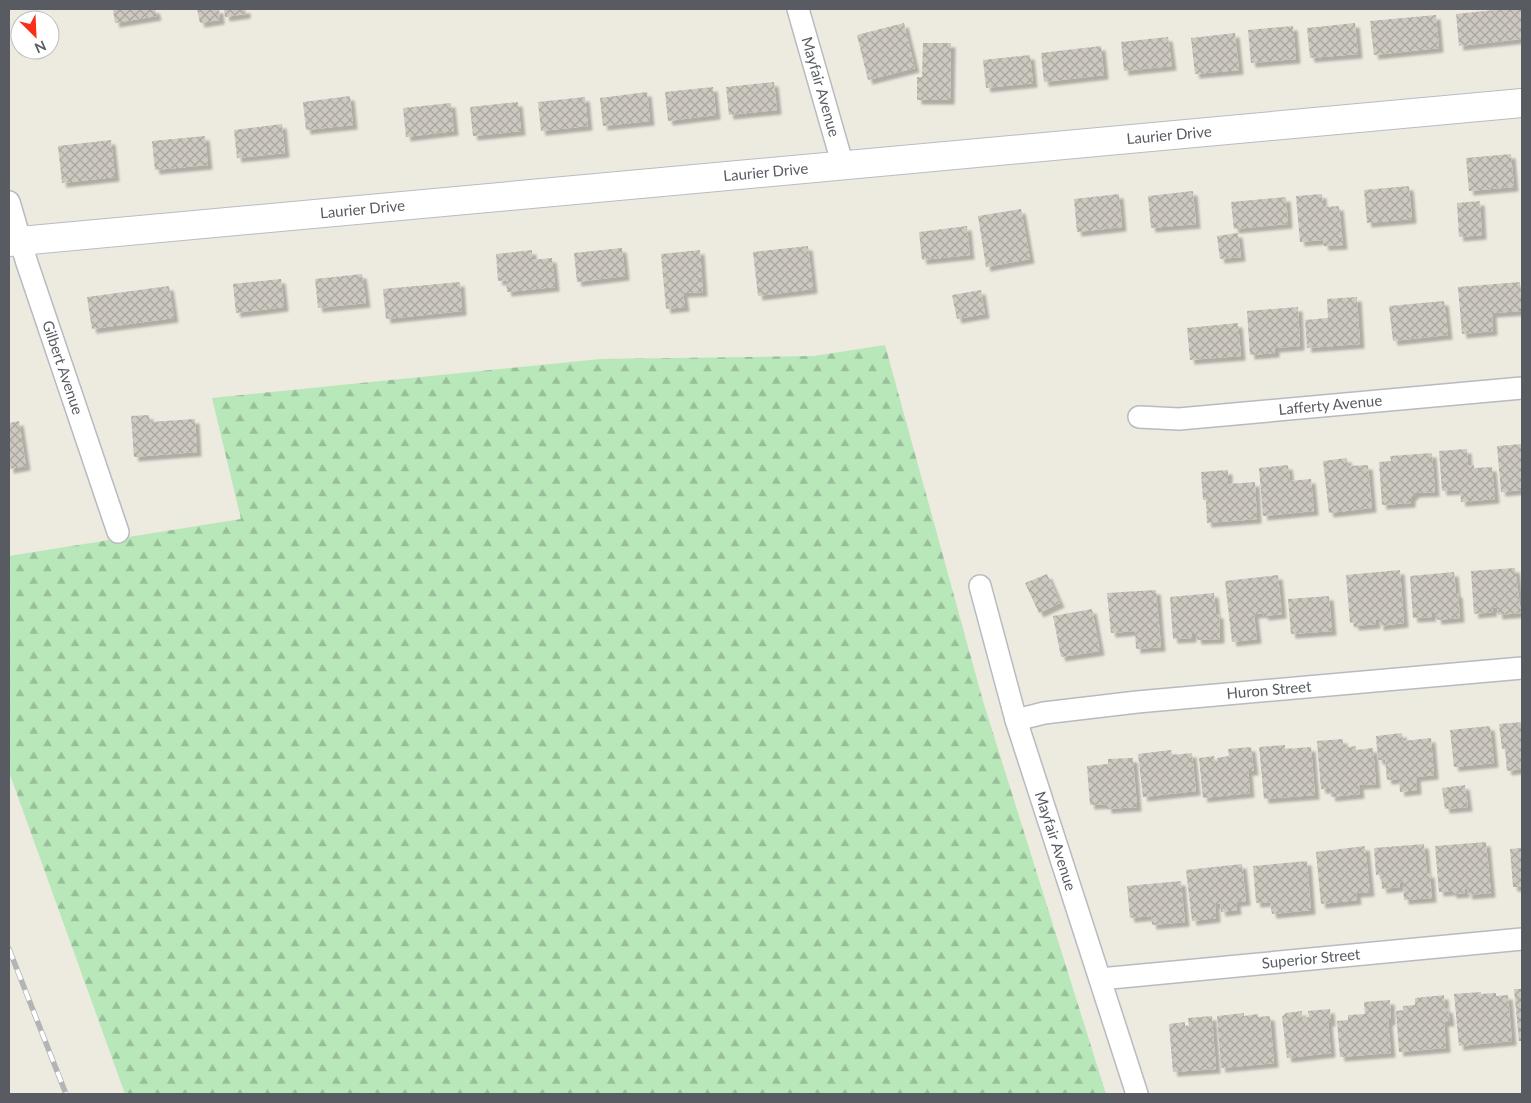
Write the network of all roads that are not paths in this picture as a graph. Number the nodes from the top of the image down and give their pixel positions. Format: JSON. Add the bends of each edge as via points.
{"nodes":[{"id":1,"x":798,"y":9,"type":"edge"},
{"id":2,"x":1522,"y":103,"type":"edge"},
{"id":3,"x":843,"y":166,"type":"junction"},
{"id":4,"x":9,"y":202,"type":"edge"},
{"id":5,"x":14,"y":241,"type":"edge"},
{"id":6,"x":1522,"y":388,"type":"edge"},
{"id":7,"x":1139,"y":416,"type":"dead end"},
{"id":8,"x":118,"y":532,"type":"dead end"},
{"id":9,"x":980,"y":586,"type":"dead end"},
{"id":10,"x":1522,"y":668,"type":"edge"},
{"id":11,"x":1016,"y":720,"type":"junction"},
{"id":12,"x":1522,"y":940,"type":"edge"},
{"id":13,"x":1100,"y":979,"type":"junction"},
{"id":14,"x":1137,"y":1094,"type":"edge"}],
"edges":[{"from":1,"to":3,"type":"street","name":"Mayfair Avenue"},
{"from":2,"to":3,"type":"street","name":"Laurier Drive"},
{"from":3,"to":5,"type":"street","name":"Laurier Drive"},
{"from":4,"to":5,"type":"street","name":"Gilbert Avenue"},
{"from":5,"to":8,"type":"street","name":"Gilbert Avenue"},
{"from":6,"to":7,"type":"street","name":"Lafferty Avenue","via":[[1178,419]]},
{"from":9,"to":11,"type":"street","name":"Mayfair Avenue"},
{"from":10,"to":11,"type":"street","name":"Huron Street","via":[[1137,702],[1044,713]]},
{"from":11,"to":13,"type":"street","name":"Mayfair Avenue"},
{"from":12,"to":13,"type":"street","name":"Superior Street"},
{"from":13,"to":14,"type":"street","name":"Mayfair Avenue"}]}
